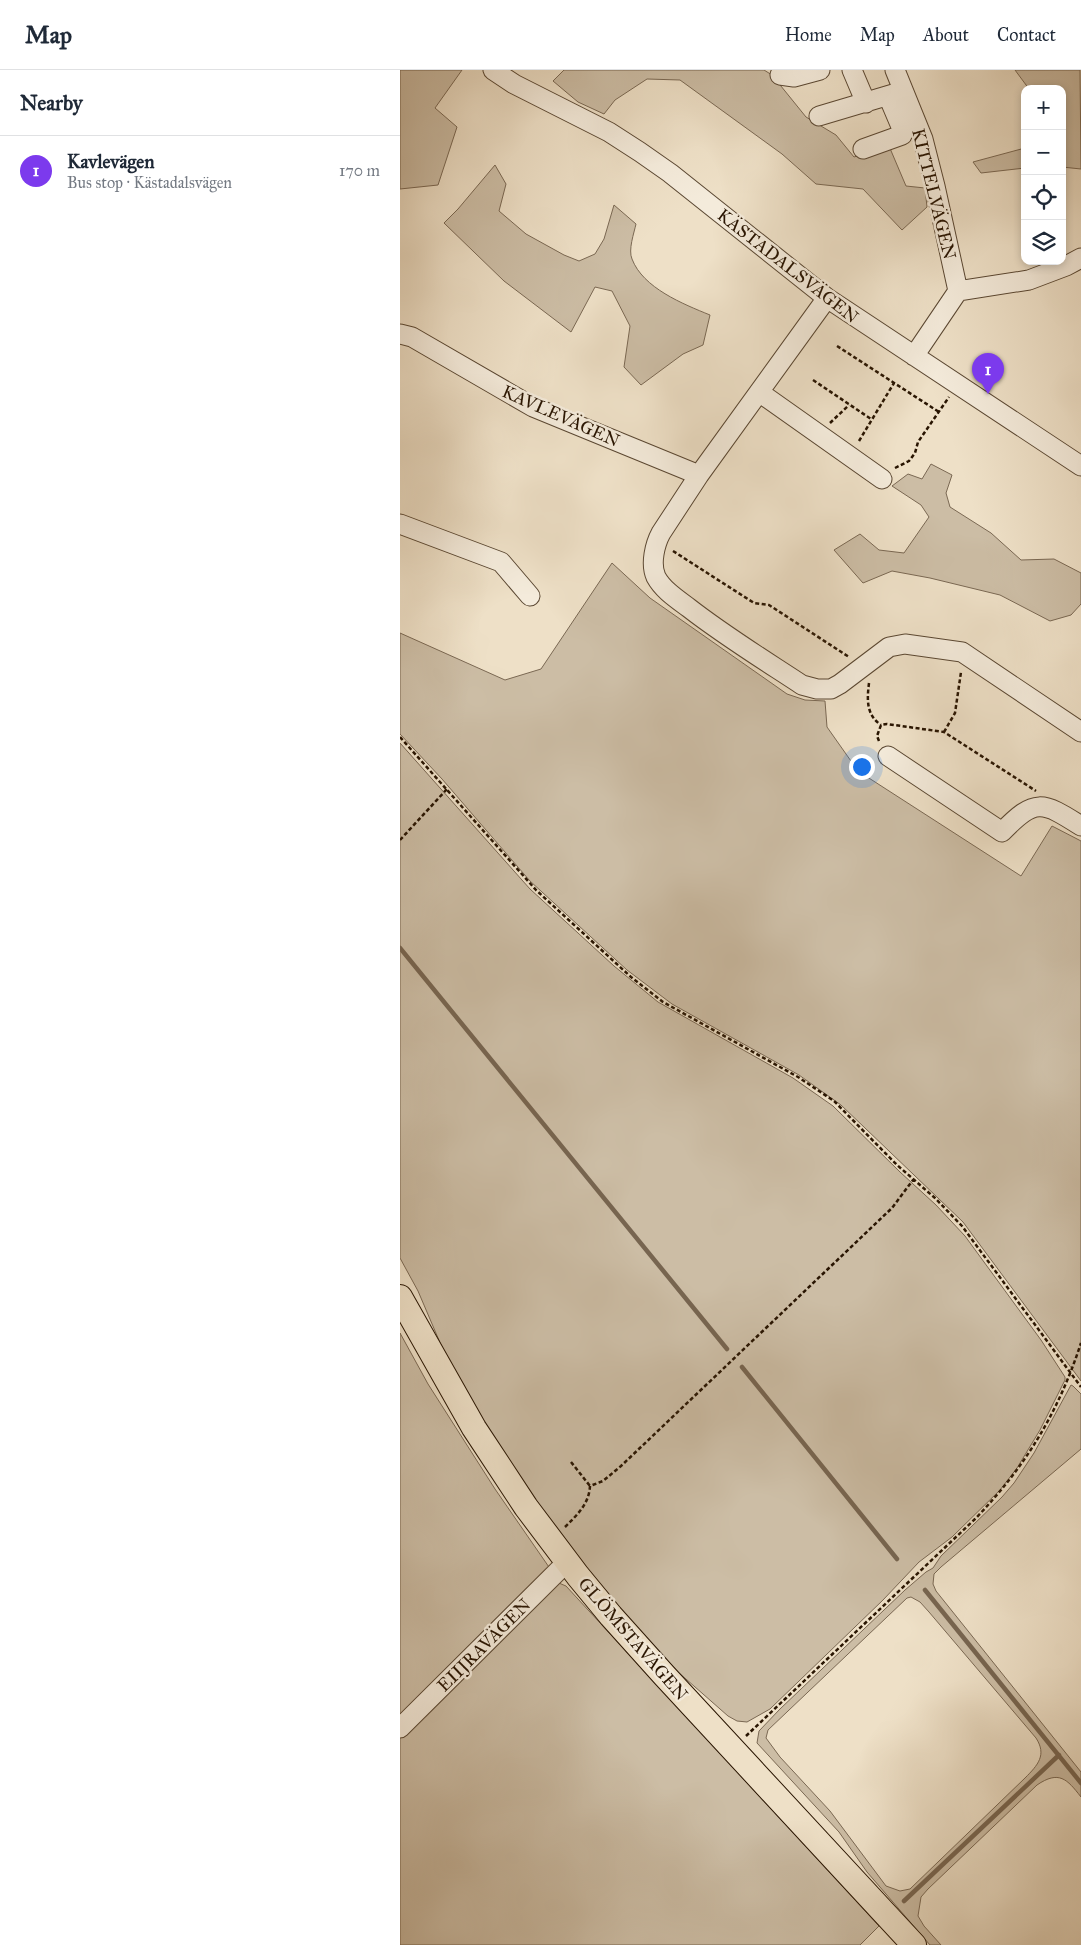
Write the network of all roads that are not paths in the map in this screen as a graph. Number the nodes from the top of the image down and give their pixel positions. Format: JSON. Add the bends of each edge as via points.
{"nodes":[{"id":1,"x":493,"y":70,"type":"edge"},
{"id":2,"x":820,"y":70,"type":"edge"},
{"id":3,"x":852,"y":70,"type":"edge"},
{"id":4,"x":895,"y":70,"type":"edge"},
{"id":5,"x":780,"y":75,"type":"dead end"},
{"id":6,"x":896,"y":93,"type":"junction"},
{"id":7,"x":866,"y":103,"type":"junction"},
{"id":8,"x":819,"y":116,"type":"dead end"},
{"id":9,"x":863,"y":149,"type":"dead end"},
{"id":10,"x":1081,"y":258,"type":"edge"},
{"id":11,"x":958,"y":291,"type":"junction"},
{"id":12,"x":827,"y":298,"type":"junction"},
{"id":13,"x":400,"y":334,"type":"edge"},
{"id":14,"x":914,"y":356,"type":"junction"},
{"id":15,"x":762,"y":388,"type":"junction"},
{"id":16,"x":855,"y":447,"type":"road end"},
{"id":17,"x":1081,"y":466,"type":"edge"},
{"id":18,"x":887,"y":474,"type":"road end"},
{"id":19,"x":699,"y":475,"type":"junction"},
{"id":20,"x":400,"y":524,"type":"edge"},
{"id":21,"x":530,"y":596,"type":"dead end"},
{"id":22,"x":1081,"y":732,"type":"edge"},
{"id":23,"x":888,"y":756,"type":"road end"},
{"id":24,"x":1081,"y":826,"type":"edge"},
{"id":25,"x":400,"y":1297,"type":"edge"},
{"id":26,"x":567,"y":1562,"type":"junction"},
{"id":27,"x":400,"y":1728,"type":"edge"},
{"id":28,"x":914,"y":1945,"type":"edge"}],
"edges":[{"from":1,"to":12,"type":"street","name":"KÄSTADALSVÄGEN","via":[[640,152]]},
{"from":2,"to":5,"type":"street","via":[[794,77]]},
{"from":3,"to":7,"type":"street"},
{"from":4,"to":6,"type":"street","name":"KITTELVÄGEN"},
{"from":6,"to":7,"type":"street"},
{"from":6,"to":9,"type":"street","via":[[902,135]]},
{"from":6,"to":11,"type":"street","name":"KITTELVÄGEN","via":[[923,139]]},
{"from":7,"to":8,"type":"street"},
{"from":10,"to":11,"type":"street","via":[[1029,280]]},
{"from":11,"to":14,"type":"street"},
{"from":12,"to":14,"type":"street","name":"KÄSTADALSVÄGEN"},
{"from":12,"to":15,"type":"street"},
{"from":13,"to":19,"type":"street","name":"KAVLEVÄGEN","via":[[412,337],[533,407]]},
{"from":14,"to":17,"type":"street","name":"KÄSTADALSVÄGEN"},
{"from":15,"to":16,"type":"street"},
{"from":15,"to":18,"type":"street"},
{"from":15,"to":19,"type":"street"},
{"from":19,"to":22,"type":"street","via":[[657,541],[654,558],[656,576],[668,593],[704,620],[802,685],[817,689],[830,689],[889,647],[905,644],[962,652]]},
{"from":20,"to":21,"type":"street","via":[[501,562]]},
{"from":23,"to":24,"type":"street","via":[[1002,832],[1020,813],[1034,807],[1059,812]]},
{"from":25,"to":26,"type":"main road","name":"GLÖMSTAVÄGEN","via":[[474,1428]]},
{"from":26,"to":27,"type":"street","name":"EIIJRAVÄGEN"},
{"from":26,"to":28,"type":"main road","name":"GLÖMSTAVÄGEN","via":[[616,1622]]}]}
